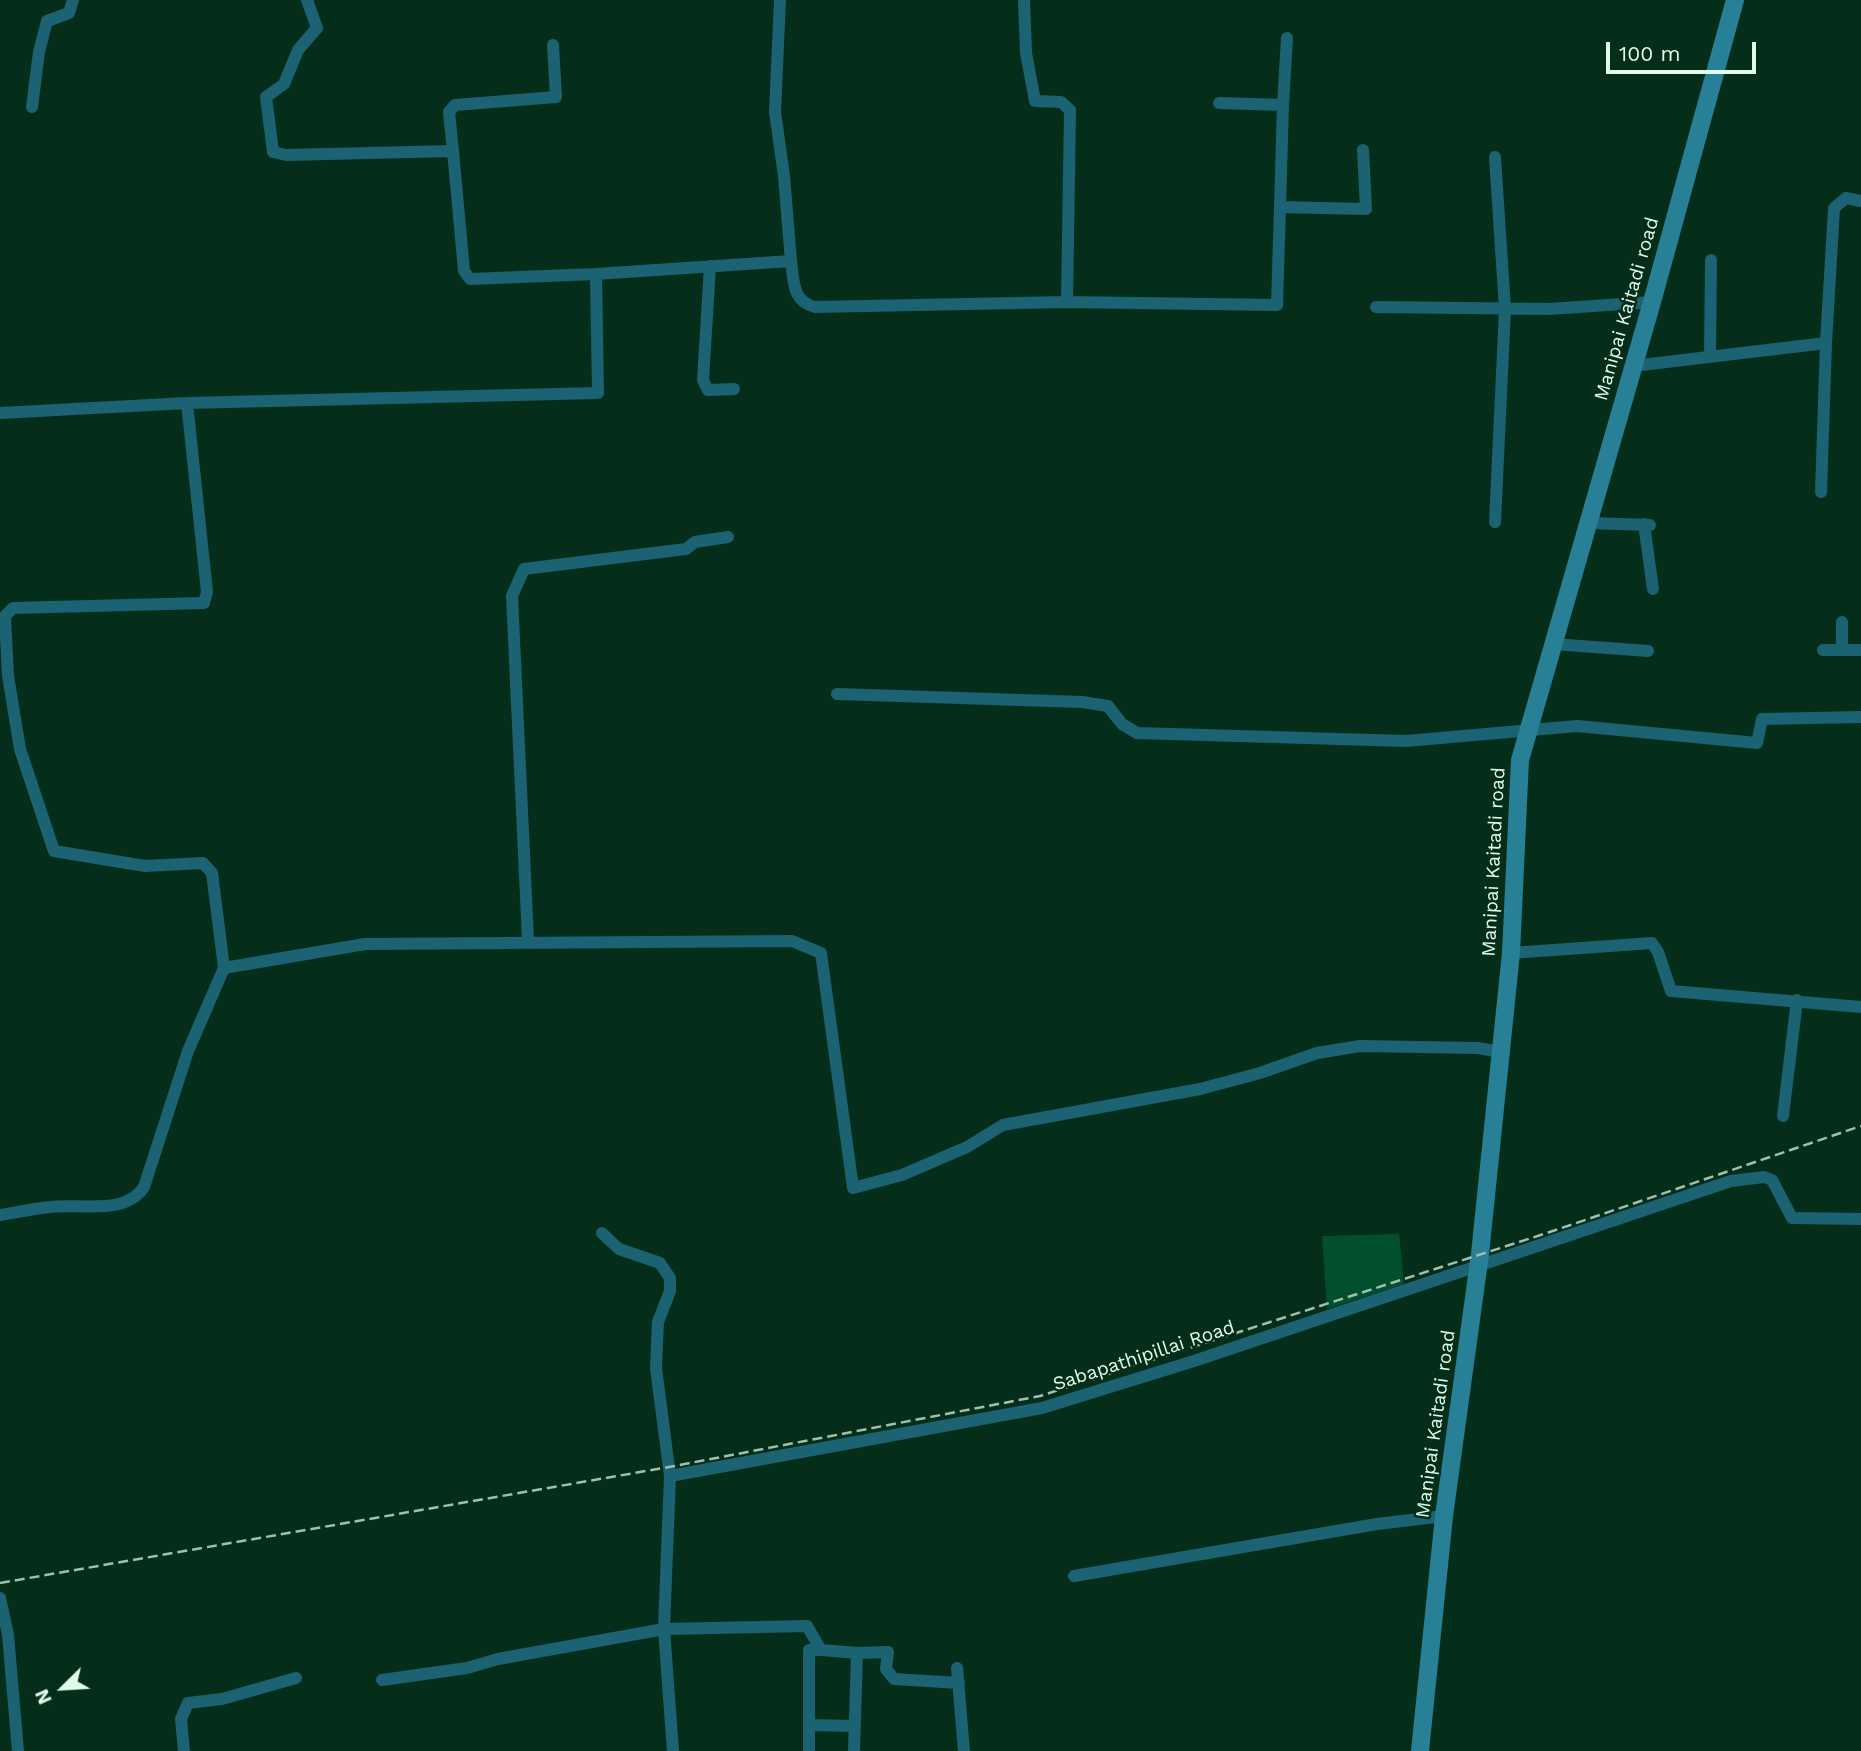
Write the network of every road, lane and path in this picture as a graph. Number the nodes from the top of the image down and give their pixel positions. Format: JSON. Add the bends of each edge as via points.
{"nodes":[{"id":1,"x":73,"y":0,"type":"edge"},
{"id":2,"x":307,"y":0,"type":"edge"},
{"id":3,"x":780,"y":0,"type":"edge"},
{"id":4,"x":1024,"y":0,"type":"edge"},
{"id":5,"x":1735,"y":0,"type":"edge"},
{"id":6,"x":1287,"y":37,"type":"dead end"},
{"id":7,"x":553,"y":46,"type":"dead end"},
{"id":8,"x":1219,"y":103,"type":"dead end"},
{"id":9,"x":1283,"y":105,"type":"junction"},
{"id":10,"x":32,"y":107,"type":"dead end"},
{"id":11,"x":1363,"y":150,"type":"dead end"},
{"id":12,"x":453,"y":151,"type":"junction"},
{"id":13,"x":1495,"y":158,"type":"dead end"},
{"id":14,"x":1861,"y":201,"type":"edge"},
{"id":15,"x":1280,"y":207,"type":"junction"},
{"id":16,"x":1711,"y":260,"type":"dead end"},
{"id":17,"x":790,"y":261,"type":"junction"},
{"id":18,"x":710,"y":266,"type":"junction"},
{"id":19,"x":596,"y":274,"type":"junction"},
{"id":20,"x":1067,"y":302,"type":"junction"},
{"id":21,"x":1652,"y":302,"type":"junction"},
{"id":22,"x":1376,"y":307,"type":"dead end"},
{"id":23,"x":1505,"y":309,"type":"junction"},
{"id":24,"x":1826,"y":344,"type":"junction"},
{"id":25,"x":1710,"y":357,"type":"junction"},
{"id":26,"x":1633,"y":366,"type":"junction"},
{"id":27,"x":734,"y":389,"type":"dead end"},
{"id":28,"x":187,"y":403,"type":"junction"},
{"id":29,"x":0,"y":413,"type":"edge"},
{"id":30,"x":1821,"y":492,"type":"dead end"},
{"id":31,"x":1495,"y":522,"type":"dead end"},
{"id":32,"x":1588,"y":523,"type":"junction"},
{"id":33,"x":729,"y":537,"type":"dead end"},
{"id":34,"x":1653,"y":589,"type":"dead end"},
{"id":35,"x":1842,"y":622,"type":"dead end"},
{"id":36,"x":1553,"y":644,"type":"junction"},
{"id":37,"x":1823,"y":650,"type":"dead end"},
{"id":38,"x":1842,"y":650,"type":"junction"},
{"id":39,"x":1861,"y":650,"type":"edge"},
{"id":40,"x":1648,"y":651,"type":"dead end"},
{"id":41,"x":837,"y":694,"type":"dead end"},
{"id":42,"x":1861,"y":717,"type":"edge"},
{"id":43,"x":1528,"y":732,"type":"junction"},
{"id":44,"x":528,"y":940,"type":"junction"},
{"id":45,"x":1511,"y":953,"type":"junction"},
{"id":46,"x":223,"y":968,"type":"junction"},
{"id":47,"x":1797,"y":1000,"type":"junction"},
{"id":48,"x":1861,"y":1007,"type":"edge"},
{"id":49,"x":1500,"y":1052,"type":"junction"},
{"id":50,"x":1783,"y":1116,"type":"dead end"},
{"id":51,"x":0,"y":1215,"type":"edge"},
{"id":52,"x":1861,"y":1219,"type":"edge"},
{"id":53,"x":602,"y":1233,"type":"dead end"},
{"id":54,"x":1479,"y":1264,"type":"junction"},
{"id":55,"x":670,"y":1476,"type":"junction"},
{"id":56,"x":1444,"y":1516,"type":"junction"},
{"id":57,"x":1074,"y":1576,"type":"dead end"},
{"id":58,"x":0,"y":1598,"type":"edge"},
{"id":59,"x":664,"y":1629,"type":"junction"},
{"id":60,"x":821,"y":1650,"type":"junction"},
{"id":61,"x":857,"y":1653,"type":"junction"},
{"id":62,"x":957,"y":1668,"type":"dead end"},
{"id":63,"x":6,"y":1672,"type":"edge"},
{"id":64,"x":296,"y":1678,"type":"dead end"},
{"id":65,"x":382,"y":1680,"type":"dead end"},
{"id":66,"x":959,"y":1684,"type":"junction"},
{"id":67,"x":809,"y":1725,"type":"junction"},
{"id":68,"x":855,"y":1726,"type":"junction"},
{"id":69,"x":18,"y":1751,"type":"edge"},
{"id":70,"x":184,"y":1751,"type":"edge"},
{"id":71,"x":673,"y":1751,"type":"edge"},
{"id":72,"x":809,"y":1751,"type":"edge"},
{"id":73,"x":854,"y":1751,"type":"edge"},
{"id":74,"x":964,"y":1751,"type":"edge"},
{"id":75,"x":1419,"y":1751,"type":"edge"}],
"edges":[{"from":1,"to":10,"type":"street","via":[[69,13],[47,21]]},
{"from":2,"to":12,"type":"street","via":[[317,27],[298,50],[284,84],[266,97],[273,152]]},
{"from":3,"to":17,"type":"street","via":[[775,112]]},
{"from":4,"to":20,"type":"street","via":[[1026,53],[1035,101],[1061,102],[1070,110]]},
{"from":5,"to":21,"type":"main road","name":"Manipai Kaitadi road"},
{"from":6,"to":9,"type":"street"},
{"from":7,"to":12,"type":"street","via":[[556,97],[455,104],[449,112]]},
{"from":8,"to":9,"type":"street"},
{"from":9,"to":15,"type":"street"},
{"from":11,"to":15,"type":"street","via":[[1366,209]]},
{"from":12,"to":19,"type":"street","via":[[464,271],[470,279]]},
{"from":13,"to":23,"type":"street"},
{"from":14,"to":24,"type":"street","via":[[1846,198],[1835,208]]},
{"from":15,"to":20,"type":"street","via":[[1277,305]]},
{"from":16,"to":25,"type":"street"},
{"from":17,"to":18,"type":"street"},
{"from":17,"to":20,"type":"street","via":[[796,296],[815,307]]},
{"from":18,"to":19,"type":"street"},
{"from":18,"to":27,"type":"street","via":[[703,380],[708,390]]},
{"from":19,"to":28,"type":"street","via":[[598,393]]},
{"from":21,"to":23,"type":"street"},
{"from":21,"to":26,"type":"main road","name":"Manipai Kaitadi road"},
{"from":22,"to":23,"type":"street"},
{"from":23,"to":31,"type":"street"},
{"from":24,"to":25,"type":"street"},
{"from":24,"to":30,"type":"street"},
{"from":25,"to":26,"type":"street"},
{"from":26,"to":32,"type":"main road","name":"Manipai Kaitadi road"},
{"from":28,"to":29,"type":"street"},
{"from":28,"to":46,"type":"street","via":[[208,592],[204,603],[13,608],[5,616],[8,676],[20,749],[54,851],[145,866],[203,863],[212,873]]},
{"from":32,"to":34,"type":"street","via":[[1647,524]]},
{"from":32,"to":36,"type":"main road","name":"Manipai Kaitadi road"},
{"from":33,"to":44,"type":"street","via":[[695,542],[686,549],[524,569],[512,596]]},
{"from":35,"to":38,"type":"street"},
{"from":36,"to":40,"type":"street"},
{"from":36,"to":43,"type":"main road","name":"Manipai Kaitadi road"},
{"from":37,"to":38,"type":"street"},
{"from":38,"to":39,"type":"street"},
{"from":41,"to":43,"type":"street","via":[[1082,702],[1108,706],[1122,724],[1137,733],[1406,741]]},
{"from":42,"to":43,"type":"street","via":[[1762,719],[1757,743],[1577,726]]},
{"from":43,"to":45,"type":"main road","name":"Manipai Kaitadi road","via":[[1520,760]]},
{"from":44,"to":46,"type":"street","via":[[365,944]]},
{"from":44,"to":49,"type":"street","via":[[792,941],[821,953],[853,1188],[902,1175],[967,1147],[1003,1125],[1200,1089],[1317,1053],[1360,1046]]},
{"from":45,"to":47,"type":"street","via":[[1652,943],[1671,991]]},
{"from":45,"to":49,"type":"main road","name":"Manipai Kaitadi road"},
{"from":46,"to":51,"type":"street","via":[[188,1051],[137,1198],[110,1206],[52,1207]]},
{"from":47,"to":48,"type":"street"},
{"from":47,"to":50,"type":"street"},
{"from":49,"to":54,"type":"main road","name":"Manipai Kaitadi road"},
{"from":52,"to":54,"type":"street","name":"Sabapathipillai Road","via":[[1792,1218],[1772,1180],[1764,1177],[1731,1181]]},
{"from":53,"to":55,"type":"street","via":[[619,1249],[660,1264],[670,1278],[659,1322],[656,1368]]},
{"from":54,"to":55,"type":"street","name":"Sabapathipillai Road","via":[[1042,1408]]},
{"from":54,"to":56,"type":"main road","name":"Manipai Kaitadi road"},
{"from":55,"to":59,"type":"street"},
{"from":56,"to":57,"type":"street"},
{"from":56,"to":75,"type":"main road","name":"Manipai Kaitadi road"},
{"from":58,"to":63,"type":"street"},
{"from":59,"to":60,"type":"street","via":[[807,1626]]},
{"from":59,"to":65,"type":"street"},
{"from":59,"to":71,"type":"street"},
{"from":60,"to":61,"type":"street"},
{"from":60,"to":67,"type":"street","via":[[809,1650]]},
{"from":61,"to":66,"type":"street","via":[[888,1652],[886,1669],[894,1679]]},
{"from":61,"to":68,"type":"street"},
{"from":62,"to":66,"type":"street"},
{"from":63,"to":69,"type":"street"},
{"from":64,"to":70,"type":"street","via":[[222,1699],[188,1703],[181,1719]]},
{"from":66,"to":74,"type":"street"},
{"from":67,"to":68,"type":"street"},
{"from":67,"to":72,"type":"street"},
{"from":68,"to":73,"type":"street"}]}
